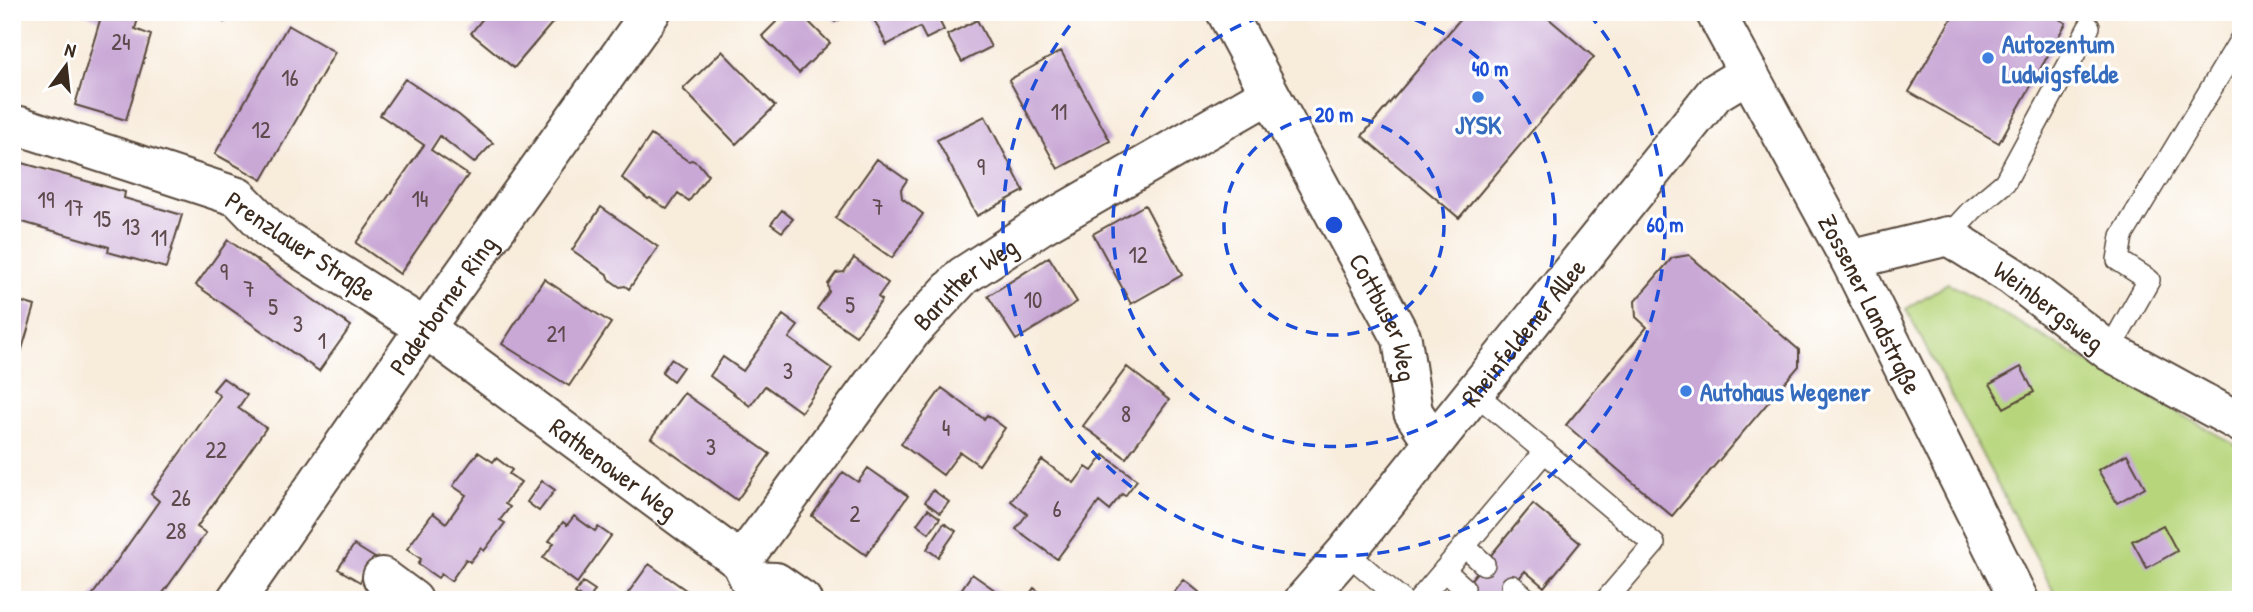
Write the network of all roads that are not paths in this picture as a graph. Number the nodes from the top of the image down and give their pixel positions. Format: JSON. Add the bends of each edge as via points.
{"nodes":[{"id":1,"x":652,"y":12,"type":"edge"},
{"id":2,"x":1226,"y":12,"type":"edge"},
{"id":3,"x":1715,"y":12,"type":"edge"},
{"id":4,"x":2089,"y":27,"type":"dead end"},
{"id":5,"x":2241,"y":39,"type":"edge"},
{"id":6,"x":1748,"y":73,"type":"junction"},
{"id":7,"x":1269,"y":94,"type":"junction"},
{"id":8,"x":12,"y":128,"type":"edge"},
{"id":9,"x":1948,"y":236,"type":"junction"},
{"id":10,"x":1850,"y":260,"type":"junction"},
{"id":11,"x":425,"y":328,"type":"junction"},
{"id":12,"x":2109,"y":351,"type":"junction"},
{"id":13,"x":1474,"y":391,"type":"junction"},
{"id":14,"x":2241,"y":424,"type":"edge"},
{"id":15,"x":1433,"y":442,"type":"junction"},
{"id":16,"x":1545,"y":451,"type":"junction"},
{"id":17,"x":1464,"y":546,"type":"junction"},
{"id":18,"x":1346,"y":552,"type":"junction"},
{"id":19,"x":1484,"y":564,"type":"dead end"},
{"id":20,"x":1444,"y":570,"type":"junction"},
{"id":21,"x":382,"y":577,"type":"dead end"},
{"id":22,"x":745,"y":581,"type":"edge"},
{"id":23,"x":1464,"y":587,"type":"dead end"},
{"id":24,"x":236,"y":600,"type":"edge"},
{"id":25,"x":413,"y":600,"type":"edge"},
{"id":26,"x":802,"y":600,"type":"edge"},
{"id":27,"x":1304,"y":600,"type":"edge"},
{"id":28,"x":1402,"y":600,"type":"edge"},
{"id":29,"x":1419,"y":600,"type":"edge"},
{"id":30,"x":1606,"y":600,"type":"edge"},
{"id":31,"x":2018,"y":600,"type":"edge"}],
"edges":[{"from":1,"to":11,"type":"street","name":"Paderborner Ring"},
{"from":2,"to":7,"type":"street","name":"Cottbuser Weg"},
{"from":3,"to":6,"type":"street","name":"Zossener Landstraße"},
{"from":4,"to":9,"type":"lane","via":[[2006,182]]},
{"from":5,"to":12,"type":"lane","via":[[2122,236],[2118,260],[2149,281]]},
{"from":6,"to":10,"type":"street","name":"Zossener Landstraße"},
{"from":6,"to":13,"type":"street","name":"Rheinfeldener Allee","via":[[1715,93]]},
{"from":7,"to":15,"type":"street","name":"Cottbuser Weg","via":[[1402,339],[1413,412]]},
{"from":7,"to":22,"type":"street","name":"Baruther Weg","via":[[1040,226],[963,276],[911,332]]},
{"from":8,"to":11,"type":"street","name":"Prenzlauer Straße","via":[[20,126],[238,197],[270,230]]},
{"from":9,"to":10,"type":"street"},
{"from":9,"to":12,"type":"street","name":"Weinbergsweg","via":[[2012,276]]},
{"from":10,"to":31,"type":"street","name":"Zossener Landstraße"},
{"from":11,"to":22,"type":"street","name":"Rathenower Weg"},
{"from":11,"to":24,"type":"street","name":"Paderborner Ring"},
{"from":12,"to":14,"type":"street","name":"Weinbergsweg"},
{"from":13,"to":15,"type":"street","name":"Rheinfeldener Allee"},
{"from":13,"to":16,"type":"lane"},
{"from":15,"to":18,"type":"street","name":"Rheinfeldener Allee"},
{"from":16,"to":17,"type":"lane"},
{"from":16,"to":30,"type":"lane","via":[[1654,544]]},
{"from":17,"to":19,"type":"lane"},
{"from":17,"to":20,"type":"lane"},
{"from":18,"to":27,"type":"street","name":"Rheinfeldener Allee"},
{"from":18,"to":28,"type":"lane"},
{"from":20,"to":23,"type":"lane"},
{"from":20,"to":29,"type":"lane"},
{"from":21,"to":25,"type":"street"},
{"from":22,"to":26,"type":"street","name":"Rathenower Weg","via":[[776,582]]}]}
